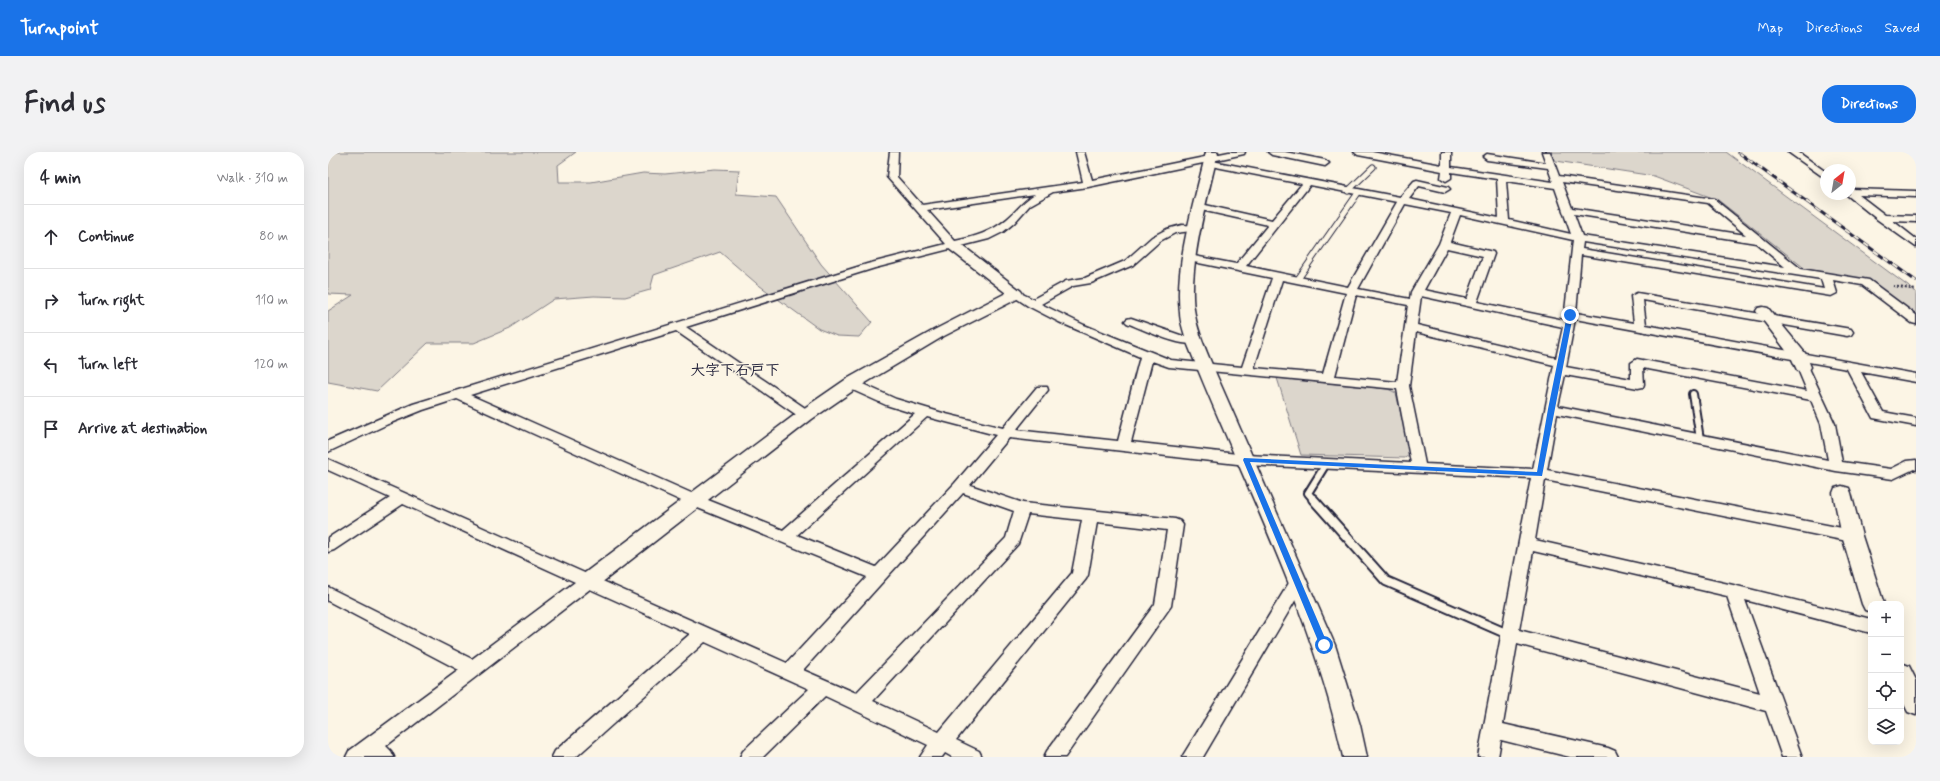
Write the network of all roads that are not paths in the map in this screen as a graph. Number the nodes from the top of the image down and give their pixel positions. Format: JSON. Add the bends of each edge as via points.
{"nodes":[{"id":1,"x":894,"y":152,"type":"edge"},
{"id":2,"x":1080,"y":152,"type":"edge"},
{"id":3,"x":1241,"y":152,"type":"edge"},
{"id":4,"x":1272,"y":152,"type":"edge"},
{"id":5,"x":1358,"y":152,"type":"edge"},
{"id":6,"x":1419,"y":152,"type":"edge"},
{"id":7,"x":1446,"y":152,"type":"edge"},
{"id":8,"x":1546,"y":152,"type":"edge"},
{"id":9,"x":1792,"y":152,"type":"edge"},
{"id":10,"x":1487,"y":157,"type":"dead end"},
{"id":11,"x":1212,"y":158,"type":"edge"},
{"id":12,"x":1325,"y":163,"type":"dead end"},
{"id":13,"x":1414,"y":163,"type":"junction"},
{"id":14,"x":1550,"y":166,"type":"junction"},
{"id":15,"x":1373,"y":167,"type":"dead end"},
{"id":16,"x":1447,"y":169,"type":"junction"},
{"id":17,"x":1820,"y":172,"type":"edge"},
{"id":18,"x":1501,"y":178,"type":"junction"},
{"id":19,"x":1308,"y":182,"type":"junction"},
{"id":20,"x":1557,"y":182,"type":"junction"},
{"id":21,"x":1088,"y":184,"type":"junction"},
{"id":22,"x":1051,"y":189,"type":"junction"},
{"id":23,"x":1445,"y":189,"type":"junction"},
{"id":24,"x":1353,"y":192,"type":"junction"},
{"id":25,"x":1856,"y":193,"type":"edge"},
{"id":26,"x":1916,"y":194,"type":"edge"},
{"id":27,"x":1856,"y":198,"type":"edge"},
{"id":28,"x":1402,"y":201,"type":"junction"},
{"id":29,"x":920,"y":208,"type":"junction"},
{"id":30,"x":1201,"y":208,"type":"junction"},
{"id":31,"x":1440,"y":208,"type":"junction"},
{"id":32,"x":1568,"y":210,"type":"junction"},
{"id":33,"x":1457,"y":211,"type":"junction"},
{"id":34,"x":1881,"y":218,"type":"junction"},
{"id":35,"x":1916,"y":219,"type":"edge"},
{"id":36,"x":1504,"y":222,"type":"junction"},
{"id":37,"x":1274,"y":223,"type":"junction"},
{"id":38,"x":1196,"y":228,"type":"junction"},
{"id":39,"x":1898,"y":232,"type":"junction"},
{"id":40,"x":1916,"y":233,"type":"edge"},
{"id":41,"x":1578,"y":238,"type":"junction"},
{"id":42,"x":1759,"y":240,"type":"junction"},
{"id":43,"x":953,"y":244,"type":"junction"},
{"id":44,"x":1444,"y":244,"type":"junction"},
{"id":45,"x":1916,"y":244,"type":"edge"},
{"id":46,"x":1577,"y":251,"type":"junction"},
{"id":47,"x":1189,"y":258,"type":"junction"},
{"id":48,"x":1239,"y":268,"type":"junction"},
{"id":49,"x":1798,"y":272,"type":"junction"},
{"id":50,"x":1278,"y":275,"type":"junction"},
{"id":51,"x":1826,"y":276,"type":"junction"},
{"id":52,"x":1298,"y":279,"type":"junction"},
{"id":53,"x":1352,"y":290,"type":"junction"},
{"id":54,"x":1016,"y":294,"type":"junction"},
{"id":55,"x":1416,"y":297,"type":"junction"},
{"id":56,"x":1032,"y":304,"type":"junction"},
{"id":57,"x":1471,"y":304,"type":"junction"},
{"id":58,"x":1766,"y":314,"type":"junction"},
{"id":59,"x":1570,"y":320,"type":"junction"},
{"id":60,"x":1132,"y":321,"type":"dead end"},
{"id":61,"x":1916,"y":321,"type":"edge"},
{"id":62,"x":678,"y":327,"type":"junction"},
{"id":63,"x":1411,"y":327,"type":"junction"},
{"id":64,"x":1640,"y":328,"type":"junction"},
{"id":65,"x":1847,"y":332,"type":"dead end"},
{"id":66,"x":1194,"y":340,"type":"junction"},
{"id":67,"x":1147,"y":356,"type":"junction"},
{"id":68,"x":1801,"y":362,"type":"junction"},
{"id":69,"x":1560,"y":366,"type":"junction"},
{"id":70,"x":1852,"y":366,"type":"junction"},
{"id":71,"x":1205,"y":368,"type":"junction"},
{"id":72,"x":1247,"y":371,"type":"junction"},
{"id":73,"x":1916,"y":378,"type":"edge"},
{"id":74,"x":1328,"y":379,"type":"junction"},
{"id":75,"x":851,"y":384,"type":"junction"},
{"id":76,"x":1403,"y":386,"type":"junction"},
{"id":77,"x":1042,"y":390,"type":"dead end"},
{"id":78,"x":1693,"y":394,"type":"dead end"},
{"id":79,"x":459,"y":395,"type":"junction"},
{"id":80,"x":1816,"y":396,"type":"junction"},
{"id":81,"x":1551,"y":409,"type":"junction"},
{"id":82,"x":925,"y":412,"type":"junction"},
{"id":83,"x":806,"y":415,"type":"junction"},
{"id":84,"x":1916,"y":422,"type":"edge"},
{"id":85,"x":1006,"y":433,"type":"junction"},
{"id":86,"x":1700,"y":439,"type":"junction"},
{"id":87,"x":328,"y":447,"type":"edge"},
{"id":88,"x":1123,"y":447,"type":"junction"},
{"id":89,"x":1246,"y":460,"type":"junction"},
{"id":90,"x":328,"y":464,"type":"edge"},
{"id":91,"x":1326,"y":464,"type":"junction"},
{"id":92,"x":1916,"y":465,"type":"edge"},
{"id":93,"x":1836,"y":466,"type":"junction"},
{"id":94,"x":1419,"y":468,"type":"junction"},
{"id":95,"x":1540,"y":474,"type":"junction"},
{"id":96,"x":960,"y":487,"type":"junction"},
{"id":97,"x":1842,"y":493,"type":"dead end"},
{"id":98,"x":403,"y":497,"type":"junction"},
{"id":99,"x":693,"y":500,"type":"junction"},
{"id":100,"x":1022,"y":508,"type":"junction"},
{"id":101,"x":1090,"y":516,"type":"junction"},
{"id":102,"x":786,"y":536,"type":"junction"},
{"id":103,"x":1852,"y":536,"type":"junction"},
{"id":104,"x":1527,"y":544,"type":"junction"},
{"id":105,"x":328,"y":546,"type":"edge"},
{"id":106,"x":879,"y":575,"type":"junction"},
{"id":107,"x":588,"y":581,"type":"junction"},
{"id":108,"x":1298,"y":582,"type":"junction"},
{"id":109,"x":1733,"y":591,"type":"junction"},
{"id":110,"x":328,"y":593,"type":"edge"},
{"id":111,"x":1872,"y":601,"type":"edge"},
{"id":112,"x":1868,"y":625,"type":"edge"},
{"id":113,"x":703,"y":634,"type":"junction"},
{"id":114,"x":1510,"y":635,"type":"junction"},
{"id":115,"x":474,"y":669,"type":"junction"},
{"id":116,"x":790,"y":672,"type":"junction"},
{"id":117,"x":1904,"y":679,"type":"edge"},
{"id":118,"x":822,"y":687,"type":"junction"},
{"id":119,"x":859,"y":703,"type":"junction"},
{"id":120,"x":1774,"y":705,"type":"junction"},
{"id":121,"x":1916,"y":705,"type":"edge"},
{"id":122,"x":1493,"y":730,"type":"junction"},
{"id":123,"x":943,"y":742,"type":"junction"},
{"id":124,"x":370,"y":753,"type":"edge"},
{"id":125,"x":562,"y":757,"type":"edge"},
{"id":126,"x":750,"y":757,"type":"edge"},
{"id":127,"x":930,"y":757,"type":"edge"},
{"id":128,"x":972,"y":757,"type":"edge"},
{"id":129,"x":1054,"y":757,"type":"edge"},
{"id":130,"x":1192,"y":757,"type":"edge"},
{"id":131,"x":1355,"y":757,"type":"edge"},
{"id":132,"x":1488,"y":757,"type":"edge"},
{"id":133,"x":1608,"y":757,"type":"edge"},
{"id":134,"x":1792,"y":757,"type":"edge"}],
"edges":[{"from":1,"to":29,"type":"street","via":[[892,177]]},
{"from":2,"to":21,"type":"street"},
{"from":3,"to":11,"type":"street"},
{"from":4,"to":12,"type":"street"},
{"from":5,"to":13,"type":"street"},
{"from":6,"to":13,"type":"street"},
{"from":7,"to":16,"type":"street"},
{"from":8,"to":14,"type":"street"},
{"from":9,"to":17,"type":"street"},
{"from":10,"to":14,"type":"street"},
{"from":11,"to":19,"type":"street"},
{"from":11,"to":21,"type":"street"},
{"from":11,"to":30,"type":"street"},
{"from":13,"to":16,"type":"street"},
{"from":14,"to":20,"type":"street"},
{"from":15,"to":24,"type":"lane"},
{"from":16,"to":18,"type":"street"},
{"from":16,"to":23,"type":"street"},
{"from":18,"to":20,"type":"street"},
{"from":18,"to":36,"type":"street"},
{"from":19,"to":24,"type":"street"},
{"from":19,"to":37,"type":"street"},
{"from":20,"to":32,"type":"street"},
{"from":20,"to":42,"type":"street","via":[[1711,201]]},
{"from":21,"to":22,"type":"street"},
{"from":22,"to":29,"type":"street"},
{"from":22,"to":43,"type":"street","via":[[1027,203],[1000,230],[985,237]]},
{"from":23,"to":28,"type":"street","via":[[1417,183]]},
{"from":23,"to":31,"type":"street"},
{"from":24,"to":28,"type":"street"},
{"from":24,"to":52,"type":"lane"},
{"from":25,"to":26,"type":"street"},
{"from":27,"to":34,"type":"street"},
{"from":28,"to":31,"type":"street"},
{"from":28,"to":53,"type":"street"},
{"from":29,"to":43,"type":"street"},
{"from":30,"to":37,"type":"street"},
{"from":30,"to":38,"type":"street"},
{"from":31,"to":33,"type":"street"},
{"from":32,"to":41,"type":"street"},
{"from":32,"to":42,"type":"street"},
{"from":33,"to":36,"type":"street"},
{"from":33,"to":44,"type":"street"},
{"from":34,"to":35,"type":"street"},
{"from":34,"to":39,"type":"street"},
{"from":36,"to":41,"type":"street"},
{"from":37,"to":48,"type":"street"},
{"from":38,"to":47,"type":"street"},
{"from":38,"to":56,"type":"street","via":[[1171,231],[1156,239],[1129,263],[1087,281],[1070,282]]},
{"from":39,"to":40,"type":"street"},
{"from":39,"to":45,"type":"street"},
{"from":41,"to":46,"type":"street"},
{"from":41,"to":49,"type":"street"},
{"from":42,"to":49,"type":"street"},
{"from":43,"to":54,"type":"street"},
{"from":43,"to":62,"type":"street","via":[[871,266]]},
{"from":44,"to":55,"type":"street"},
{"from":44,"to":57,"type":"street","via":[[1489,254]]},
{"from":46,"to":51,"type":"street","via":[[1831,294]]},
{"from":46,"to":59,"type":"street"},
{"from":47,"to":48,"type":"street"},
{"from":47,"to":66,"type":"street","via":[[1187,314]]},
{"from":48,"to":50,"type":"street"},
{"from":49,"to":51,"type":"street"},
{"from":50,"to":52,"type":"street"},
{"from":50,"to":72,"type":"street"},
{"from":51,"to":61,"type":"street","via":[[1865,282]]},
{"from":52,"to":53,"type":"street"},
{"from":53,"to":55,"type":"street"},
{"from":53,"to":74,"type":"street"},
{"from":54,"to":56,"type":"street"},
{"from":54,"to":75,"type":"street","via":[[939,333]]},
{"from":55,"to":57,"type":"street"},
{"from":55,"to":63,"type":"street"},
{"from":56,"to":67,"type":"street"},
{"from":57,"to":59,"type":"street"},
{"from":58,"to":64,"type":"street","via":[[1638,296]]},
{"from":58,"to":65,"type":"street"},
{"from":58,"to":68,"type":"street"},
{"from":59,"to":64,"type":"street"},
{"from":59,"to":69,"type":"street"},
{"from":60,"to":66,"type":"street","via":[[1182,340]]},
{"from":62,"to":79,"type":"street"},
{"from":62,"to":83,"type":"street"},
{"from":63,"to":69,"type":"street"},
{"from":63,"to":76,"type":"street"},
{"from":64,"to":68,"type":"street"},
{"from":66,"to":71,"type":"street"},
{"from":67,"to":71,"type":"street","via":[[1169,363]]},
{"from":67,"to":88,"type":"street"},
{"from":68,"to":70,"type":"street"},
{"from":68,"to":80,"type":"street"},
{"from":69,"to":80,"type":"street","via":[[1638,384],[1637,363]]},
{"from":69,"to":81,"type":"street"},
{"from":70,"to":73,"type":"street"},
{"from":70,"to":84,"type":"street","via":[[1878,415]]},
{"from":71,"to":72,"type":"street"},
{"from":71,"to":89,"type":"street"},
{"from":72,"to":74,"type":"street"},
{"from":74,"to":76,"type":"street"},
{"from":75,"to":82,"type":"street","via":[[891,402]]},
{"from":75,"to":83,"type":"street"},
{"from":76,"to":94,"type":"street"},
{"from":77,"to":85,"type":"street"},
{"from":78,"to":86,"type":"lane"},
{"from":79,"to":87,"type":"street","via":[[383,421]]},
{"from":79,"to":99,"type":"street"},
{"from":80,"to":93,"type":"street","via":[[1828,424]]},
{"from":81,"to":86,"type":"street"},
{"from":81,"to":95,"type":"street"},
{"from":82,"to":85,"type":"street"},
{"from":82,"to":102,"type":"street"},
{"from":83,"to":99,"type":"street"},
{"from":85,"to":88,"type":"street"},
{"from":85,"to":96,"type":"street"},
{"from":86,"to":93,"type":"street"},
{"from":88,"to":89,"type":"street"},
{"from":89,"to":91,"type":"street"},
{"from":89,"to":108,"type":"street"},
{"from":90,"to":98,"type":"street"},
{"from":91,"to":94,"type":"street"},
{"from":91,"to":114,"type":"lane","via":[[1308,493],[1386,580]]},
{"from":92,"to":93,"type":"street","via":[[1912,464],[1893,474]]},
{"from":94,"to":95,"type":"street"},
{"from":95,"to":103,"type":"street"},
{"from":95,"to":104,"type":"street"},
{"from":96,"to":100,"type":"street"},
{"from":96,"to":106,"type":"street"},
{"from":97,"to":103,"type":"street"},
{"from":98,"to":105,"type":"street"},
{"from":98,"to":107,"type":"street"},
{"from":99,"to":102,"type":"street"},
{"from":99,"to":107,"type":"street"},
{"from":100,"to":101,"type":"street"},
{"from":100,"to":119,"type":"street","via":[[1013,540]]},
{"from":101,"to":123,"type":"street","via":[[1080,575]]},
{"from":101,"to":129,"type":"street","via":[[1175,525],[1163,606]]},
{"from":102,"to":106,"type":"street"},
{"from":103,"to":111,"type":"street"},
{"from":104,"to":109,"type":"street"},
{"from":104,"to":114,"type":"street"},
{"from":106,"to":116,"type":"street"},
{"from":107,"to":113,"type":"street"},
{"from":107,"to":115,"type":"street"},
{"from":108,"to":130,"type":"street"},
{"from":108,"to":131,"type":"street","via":[[1324,645]]},
{"from":109,"to":112,"type":"street"},
{"from":109,"to":120,"type":"street"},
{"from":110,"to":115,"type":"street"},
{"from":113,"to":116,"type":"street"},
{"from":113,"to":125,"type":"street"},
{"from":114,"to":120,"type":"street"},
{"from":114,"to":122,"type":"street"},
{"from":115,"to":124,"type":"street"},
{"from":116,"to":118,"type":"street"},
{"from":117,"to":121,"type":"street"},
{"from":118,"to":119,"type":"street"},
{"from":118,"to":126,"type":"street"},
{"from":119,"to":123,"type":"street"},
{"from":120,"to":134,"type":"street"},
{"from":122,"to":132,"type":"street"},
{"from":122,"to":133,"type":"street"},
{"from":123,"to":127,"type":"street"},
{"from":123,"to":128,"type":"street"}]}
